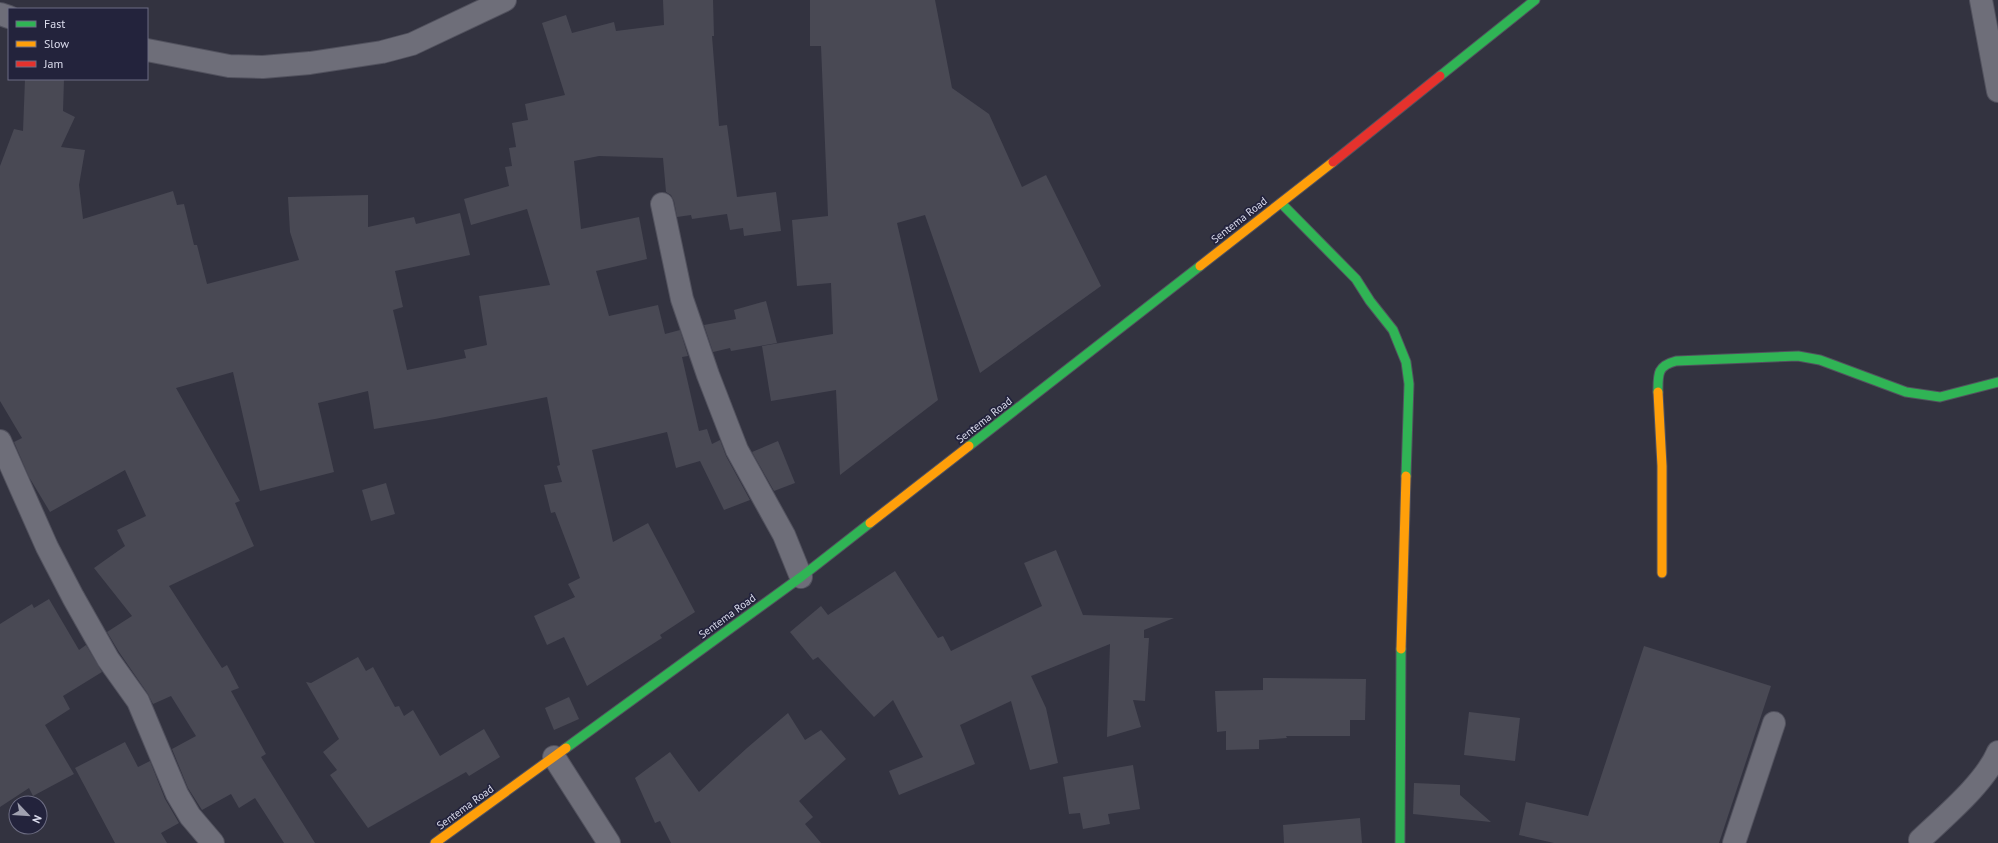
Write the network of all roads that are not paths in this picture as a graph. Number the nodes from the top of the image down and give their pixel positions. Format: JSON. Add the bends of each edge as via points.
{"nodes":[{"id":1,"x":505,"y":0,"type":"edge"},
{"id":2,"x":1535,"y":0,"type":"edge"},
{"id":3,"x":1981,"y":0,"type":"edge"},
{"id":4,"x":148,"y":50,"type":"edge"},
{"id":5,"x":1998,"y":91,"type":"edge"},
{"id":6,"x":1281,"y":203,"type":"junction"},
{"id":7,"x":662,"y":204,"type":"dead end"},
{"id":8,"x":1998,"y":382,"type":"edge"},
{"id":9,"x":0,"y":441,"type":"edge"},
{"id":10,"x":1662,"y":573,"type":"dead end"},
{"id":11,"x":801,"y":577,"type":"junction"},
{"id":12,"x":1774,"y":723,"type":"dead end"},
{"id":13,"x":1998,"y":752,"type":"edge"},
{"id":14,"x":554,"y":757,"type":"junction"},
{"id":15,"x":1920,"y":840,"type":"dead end"},
{"id":16,"x":213,"y":843,"type":"edge"},
{"id":17,"x":435,"y":843,"type":"edge"},
{"id":18,"x":609,"y":843,"type":"edge"},
{"id":19,"x":1400,"y":843,"type":"edge"},
{"id":20,"x":1734,"y":843,"type":"edge"}],
"edges":[{"from":1,"to":4,"type":"street","via":[[412,44],[382,52],[310,63],[264,67],[229,66]]},
{"from":2,"to":6,"type":"main road","name":"Sentema Road"},
{"from":3,"to":5,"type":"street"},
{"from":6,"to":11,"type":"main road","name":"Sentema Road"},
{"from":6,"to":19,"type":"main road","via":[[1356,279],[1394,330],[1406,362],[1409,384],[1401,622]]},
{"from":7,"to":11,"type":"street","via":[[682,299],[708,376],[737,450],[784,536]]},
{"from":8,"to":10,"type":"main road","via":[[1940,397],[1906,392],[1820,360],[1798,356],[1676,361],[1665,364],[1658,374],[1662,466]]},
{"from":9,"to":16,"type":"street","via":[[47,547],[73,597],[108,659],[138,701],[177,794],[190,816]]},
{"from":11,"to":14,"type":"main road","name":"Sentema Road"},
{"from":12,"to":20,"type":"street"},
{"from":13,"to":15,"type":"street","via":[[1968,793]]},
{"from":14,"to":17,"type":"main road","name":"Sentema Road"},
{"from":14,"to":18,"type":"street"}]}
